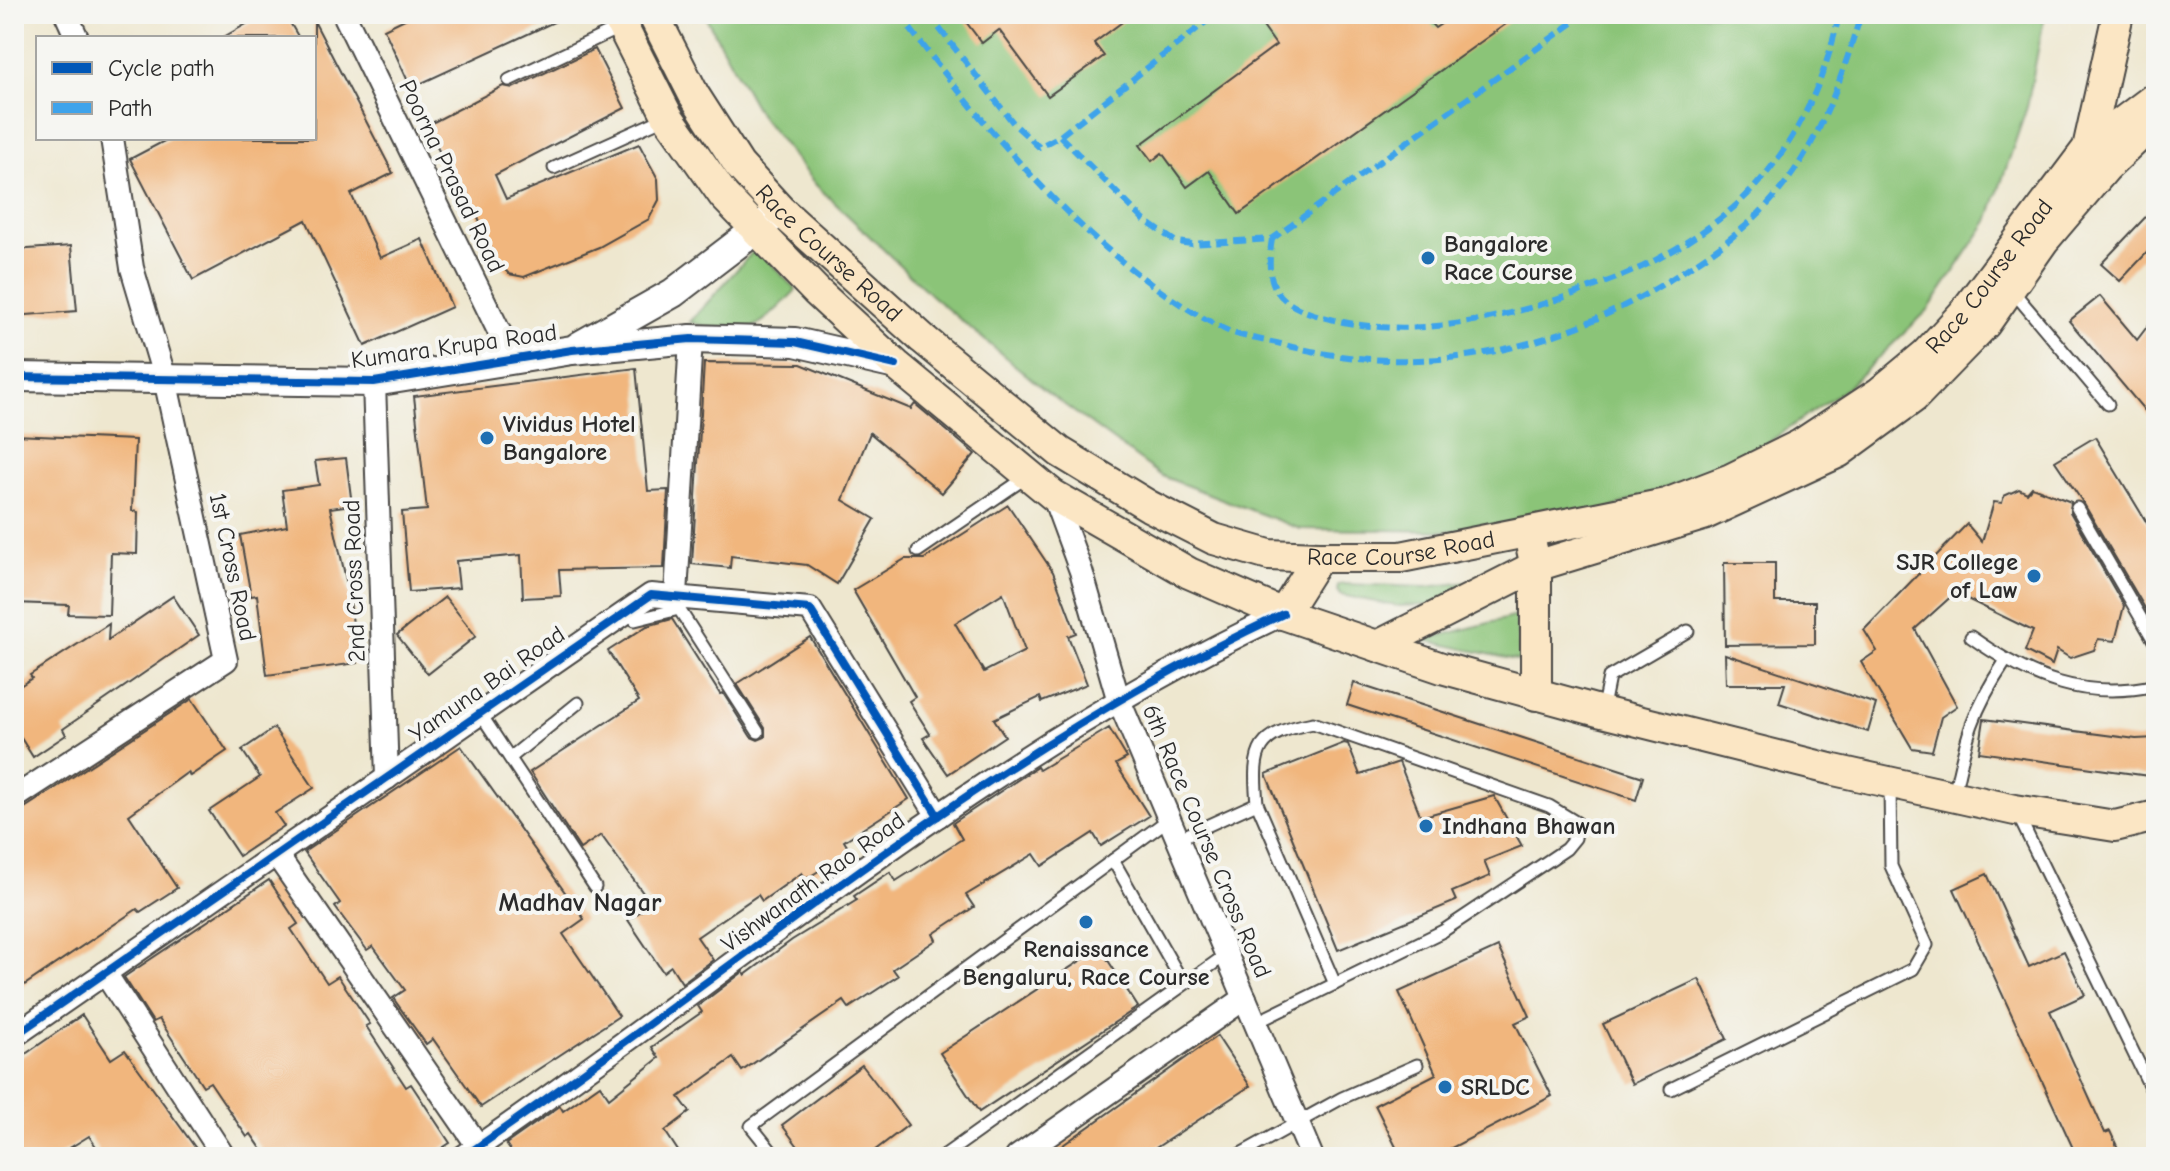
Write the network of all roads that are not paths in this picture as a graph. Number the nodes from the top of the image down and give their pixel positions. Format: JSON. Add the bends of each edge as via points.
{"nodes":[{"id":1,"x":66,"y":14,"type":"edge"},
{"id":2,"x":344,"y":14,"type":"edge"},
{"id":3,"x":653,"y":14,"type":"edge"},
{"id":4,"x":2118,"y":14,"type":"edge"},
{"id":5,"x":619,"y":20,"type":"edge"},
{"id":6,"x":76,"y":36,"type":"edge"},
{"id":7,"x":509,"y":80,"type":"dead end"},
{"id":8,"x":2156,"y":97,"type":"edge"},
{"id":9,"x":668,"y":117,"type":"junction"},
{"id":10,"x":2156,"y":120,"type":"edge"},
{"id":11,"x":112,"y":140,"type":"edge"},
{"id":12,"x":2097,"y":158,"type":"junction"},
{"id":13,"x":554,"y":168,"type":"dead end"},
{"id":14,"x":781,"y":211,"type":"junction"},
{"id":15,"x":755,"y":231,"type":"junction"},
{"id":16,"x":2010,"y":288,"type":"junction"},
{"id":17,"x":691,"y":339,"type":"junction"},
{"id":18,"x":572,"y":350,"type":"junction"},
{"id":19,"x":513,"y":360,"type":"junction"},
{"id":20,"x":896,"y":365,"type":"junction"},
{"id":21,"x":14,"y":377,"type":"edge"},
{"id":22,"x":165,"y":379,"type":"junction"},
{"id":23,"x":374,"y":382,"type":"junction"},
{"id":24,"x":2108,"y":404,"type":"dead end"},
{"id":25,"x":1029,"y":476,"type":"junction"},
{"id":26,"x":1053,"y":495,"type":"junction"},
{"id":27,"x":2077,"y":508,"type":"dead end"},
{"id":28,"x":1528,"y":533,"type":"junction"},
{"id":29,"x":918,"y":551,"type":"dead end"},
{"id":30,"x":1319,"y":557,"type":"junction"},
{"id":31,"x":1536,"y":566,"type":"junction"},
{"id":32,"x":676,"y":595,"type":"junction"},
{"id":33,"x":629,"y":610,"type":"junction"},
{"id":34,"x":1283,"y":614,"type":"junction"},
{"id":35,"x":1688,"y":631,"type":"dead end"},
{"id":36,"x":1971,"y":637,"type":"dead end"},
{"id":37,"x":2156,"y":644,"type":"edge"},
{"id":38,"x":1378,"y":646,"type":"junction"},
{"id":39,"x":2005,"y":662,"type":"junction"},
{"id":40,"x":2156,"y":685,"type":"edge"},
{"id":41,"x":1536,"y":695,"type":"junction"},
{"id":42,"x":1118,"y":698,"type":"junction"},
{"id":43,"x":578,"y":703,"type":"dead end"},
{"id":44,"x":1602,"y":712,"type":"junction"},
{"id":45,"x":480,"y":713,"type":"junction"},
{"id":46,"x":758,"y":732,"type":"dead end"},
{"id":47,"x":510,"y":758,"type":"junction"},
{"id":48,"x":387,"y":778,"type":"junction"},
{"id":49,"x":1890,"y":783,"type":"junction"},
{"id":50,"x":1954,"y":796,"type":"junction"},
{"id":51,"x":14,"y":798,"type":"edge"},
{"id":52,"x":1257,"y":803,"type":"junction"},
{"id":53,"x":2015,"y":810,"type":"junction"},
{"id":54,"x":938,"y":816,"type":"junction"},
{"id":55,"x":2156,"y":816,"type":"edge"},
{"id":56,"x":2115,"y":826,"type":"junction"},
{"id":57,"x":1173,"y":829,"type":"junction"},
{"id":58,"x":2156,"y":836,"type":"edge"},
{"id":59,"x":276,"y":854,"type":"junction"},
{"id":60,"x":1113,"y":860,"type":"junction"},
{"id":61,"x":595,"y":887,"type":"dead end"},
{"id":62,"x":1227,"y":954,"type":"junction"},
{"id":63,"x":105,"y":973,"type":"junction"},
{"id":64,"x":1183,"y":983,"type":"junction"},
{"id":65,"x":1335,"y":984,"type":"junction"},
{"id":66,"x":1245,"y":998,"type":"junction"},
{"id":67,"x":1255,"y":1023,"type":"junction"},
{"id":68,"x":14,"y":1036,"type":"edge"},
{"id":69,"x":1417,"y":1065,"type":"dead end"},
{"id":70,"x":1671,"y":1089,"type":"dead end"},
{"id":71,"x":2156,"y":1099,"type":"edge"},
{"id":72,"x":1297,"y":1121,"type":"junction"},
{"id":73,"x":476,"y":1154,"type":"edge"},
{"id":74,"x":224,"y":1157,"type":"edge"},
{"id":75,"x":776,"y":1157,"type":"edge"},
{"id":76,"x":942,"y":1157,"type":"edge"},
{"id":77,"x":1017,"y":1157,"type":"edge"},
{"id":78,"x":1235,"y":1157,"type":"edge"},
{"id":79,"x":1312,"y":1157,"type":"edge"}],
"edges":[{"from":1,"to":6,"type":"street"},
{"from":2,"to":19,"type":"street","name":"Poorna Prasad Road"},
{"from":3,"to":14,"type":"main road","name":"Race Course Road","via":[[694,95],[739,165]]},
{"from":4,"to":12,"type":"main road","name":"Race Course Road"},
{"from":5,"to":7,"type":"lane"},
{"from":5,"to":9,"type":"main road","name":"Race Course Road"},
{"from":8,"to":12,"type":"main road"},
{"from":9,"to":13,"type":"lane"},
{"from":9,"to":15,"type":"main road","name":"Race Course Road"},
{"from":10,"to":12,"type":"main road"},
{"from":11,"to":22,"type":"street","via":[[132,268]]},
{"from":12,"to":16,"type":"main road","name":"Race Course Road"},
{"from":12,"to":28,"type":"main road","name":"Race Course Road","via":[[1926,354],[1879,393],[1800,445],[1731,479],[1666,504]]},
{"from":14,"to":15,"type":"street"},
{"from":14,"to":30,"type":"main road","name":"Race Course Road","via":[[923,339],[1060,452],[1214,539],[1269,555]]},
{"from":15,"to":18,"type":"street","via":[[673,293]]},
{"from":15,"to":20,"type":"main road","name":"Race Course Road"},
{"from":16,"to":24,"type":"lane"},
{"from":16,"to":31,"type":"main road","name":"Race Course Road","via":[[1985,324],[1913,398],[1839,452],[1703,515]]},
{"from":17,"to":18,"type":"street","name":"Kumara Krupa Road"},
{"from":17,"to":20,"type":"street","name":"Kumara Krupa Road","via":[[795,342]]},
{"from":17,"to":32,"type":"street"},
{"from":18,"to":19,"type":"street","name":"Kumara Krupa Road"},
{"from":19,"to":23,"type":"street","name":"Kumara Krupa Road"},
{"from":20,"to":25,"type":"main road","name":"Race Course Road"},
{"from":21,"to":22,"type":"street","name":"Kumara Krupa Road"},
{"from":22,"to":23,"type":"street","name":"Kumara Krupa Road"},
{"from":22,"to":51,"type":"street","name":"1st Cross Road","via":[[226,660]]},
{"from":23,"to":48,"type":"street","name":"2nd Cross Road"},
{"from":25,"to":26,"type":"main road","name":"Race Course Road"},
{"from":25,"to":29,"type":"lane"},
{"from":26,"to":34,"type":"main road","name":"Race Course Road","via":[[1189,573]]},
{"from":26,"to":42,"type":"street","name":"6th Race Course Cross Road"},
{"from":27,"to":37,"type":"lane"},
{"from":28,"to":30,"type":"main road","name":"Race Course Road","via":[[1401,557]]},
{"from":28,"to":31,"type":"main road"},
{"from":30,"to":34,"type":"main road"},
{"from":31,"to":38,"type":"main road","name":"Race Course Road"},
{"from":31,"to":41,"type":"main road"},
{"from":32,"to":33,"type":"street","name":"Yamuna Bai Road","via":[[651,595]]},
{"from":32,"to":54,"type":"street","name":"Yamuna Bai Road","via":[[810,609]]},
{"from":33,"to":45,"type":"street","name":"Yamuna Bai Road"},
{"from":33,"to":46,"type":"lane","via":[[635,620],[679,609]]},
{"from":34,"to":38,"type":"main road","name":"Race Course Road"},
{"from":34,"to":42,"type":"street","name":"Vishwanath Rao Road"},
{"from":35,"to":44,"type":"lane","via":[[1609,677]]},
{"from":36,"to":39,"type":"lane"},
{"from":38,"to":41,"type":"main road","name":"Race Course Road"},
{"from":39,"to":40,"type":"lane","via":[[2056,685]]},
{"from":39,"to":50,"type":"lane","via":[[1973,715]]},
{"from":41,"to":44,"type":"main road","name":"Race Course Road"},
{"from":42,"to":54,"type":"street","name":"Vishwanath Rao Road"},
{"from":42,"to":57,"type":"street","name":"6th Race Course Cross Road"},
{"from":43,"to":47,"type":"lane"},
{"from":44,"to":49,"type":"main road","name":"Race Course Road"},
{"from":45,"to":47,"type":"lane"},
{"from":45,"to":48,"type":"street","name":"Yamuna Bai Road"},
{"from":47,"to":61,"type":"lane"},
{"from":48,"to":59,"type":"street","name":"Yamuna Bai Road"},
{"from":49,"to":50,"type":"main road","name":"Race Course Road"},
{"from":49,"to":70,"type":"lane","via":[[1891,866],[1927,945],[1913,969]]},
{"from":50,"to":53,"type":"main road","name":"Race Course Road"},
{"from":52,"to":57,"type":"lane"},
{"from":52,"to":65,"type":"lane"},
{"from":52,"to":65,"type":"lane","via":[[1258,749],[1279,730],[1313,723],[1549,806],[1577,823],[1575,838],[1566,849],[1527,877],[1443,931]]},
{"from":53,"to":56,"type":"main road","name":"Race Course Road"},
{"from":53,"to":71,"type":"lane"},
{"from":54,"to":73,"type":"street","name":"Vishwanath Rao Road"},
{"from":55,"to":56,"type":"main road","name":"Race Course Road"},
{"from":56,"to":58,"type":"main road"},
{"from":57,"to":60,"type":"lane"},
{"from":57,"to":62,"type":"street","name":"6th Race Course Cross Road"},
{"from":59,"to":63,"type":"street","name":"Yamuna Bai Road"},
{"from":59,"to":73,"type":"street"},
{"from":60,"to":64,"type":"lane"},
{"from":60,"to":75,"type":"lane","via":[[751,1126]]},
{"from":62,"to":64,"type":"lane"},
{"from":62,"to":66,"type":"street","name":"6th Race Course Cross Road"},
{"from":63,"to":68,"type":"street","name":"Yamuna Bai Road"},
{"from":63,"to":74,"type":"street"},
{"from":64,"to":76,"type":"lane"},
{"from":65,"to":67,"type":"lane"},
{"from":66,"to":67,"type":"street","name":"6th Race Course Cross Road"},
{"from":66,"to":77,"type":"street"},
{"from":67,"to":72,"type":"street","name":"6th Race Course Cross Road"},
{"from":69,"to":72,"type":"lane"},
{"from":72,"to":78,"type":"lane"},
{"from":72,"to":79,"type":"street","name":"6th Race Course Cross Road"}]}
